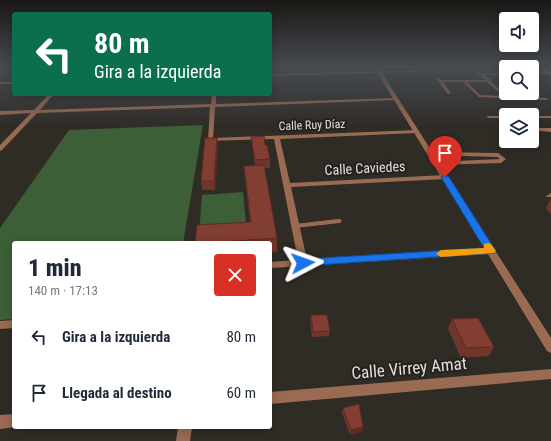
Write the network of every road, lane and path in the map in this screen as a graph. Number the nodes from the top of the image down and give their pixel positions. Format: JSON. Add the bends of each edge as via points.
{"nodes":[{"id":1,"x":389,"y":88,"type":"edge"},
{"id":2,"x":445,"y":88,"type":"edge"},
{"id":3,"x":470,"y":88,"type":"edge"},
{"id":4,"x":449,"y":93,"type":"dead end"},
{"id":5,"x":50,"y":96,"type":"edge"},
{"id":6,"x":214,"y":96,"type":"edge"},
{"id":7,"x":499,"y":97,"type":"edge"},
{"id":8,"x":395,"y":98,"type":"junction"},
{"id":9,"x":539,"y":99,"type":"edge"},
{"id":10,"x":546,"y":99,"type":"dead end"},
{"id":11,"x":213,"y":105,"type":"junction"},
{"id":12,"x":36,"y":111,"type":"junction"},
{"id":13,"x":0,"y":112,"type":"edge"},
{"id":14,"x":489,"y":117,"type":"dead end"},
{"id":15,"x":499,"y":117,"type":"edge"},
{"id":16,"x":539,"y":117,"type":"edge"},
{"id":17,"x":551,"y":117,"type":"edge"},
{"id":18,"x":539,"y":129,"type":"edge"},
{"id":19,"x":551,"y":130,"type":"edge"},
{"id":20,"x":416,"y":132,"type":"junction"},
{"id":21,"x":277,"y":137,"type":"junction"},
{"id":22,"x":0,"y":148,"type":"edge"},
{"id":23,"x":430,"y":154,"type":"junction"},
{"id":24,"x":435,"y":163,"type":"junction"},
{"id":25,"x":445,"y":177,"type":"junction"},
{"id":26,"x":287,"y":185,"type":"junction"},
{"id":27,"x":338,"y":222,"type":"dead end"},
{"id":28,"x":295,"y":226,"type":"junction"},
{"id":29,"x":491,"y":251,"type":"junction"},
{"id":30,"x":303,"y":263,"type":"junction"},
{"id":31,"x":272,"y":265,"type":"edge"},
{"id":32,"x":12,"y":324,"type":"edge"},
{"id":33,"x":0,"y":325,"type":"edge"},
{"id":34,"x":551,"y":348,"type":"edge"},
{"id":35,"x":551,"y":374,"type":"edge"},
{"id":36,"x":272,"y":398,"type":"edge"},
{"id":37,"x":12,"y":421,"type":"edge"},
{"id":38,"x":0,"y":422,"type":"edge"},
{"id":39,"x":185,"y":429,"type":"edge"},
{"id":40,"x":183,"y":441,"type":"edge"}],
"edges":[{"from":1,"to":8,"type":"street"},
{"from":2,"to":4,"type":"lane"},
{"from":3,"to":7,"type":"lane","via":[[478,96]]},
{"from":5,"to":12,"type":"street"},
{"from":6,"to":11,"type":"street"},
{"from":8,"to":11,"type":"street"},
{"from":8,"to":20,"type":"street"},
{"from":9,"to":10,"type":"lane"},
{"from":11,"to":12,"type":"street"},
{"from":11,"to":21,"type":"street","name":"Calle Ruy Díaz","via":[[210,140]]},
{"from":12,"to":13,"type":"street"},
{"from":12,"to":22,"type":"street"},
{"from":14,"to":15,"type":"lane"},
{"from":16,"to":17,"type":"lane"},
{"from":18,"to":19,"type":"lane"},
{"from":20,"to":21,"type":"street","name":"Calle Ruy Díaz"},
{"from":20,"to":23,"type":"street"},
{"from":21,"to":26,"type":"street"},
{"from":23,"to":24,"type":"street"},
{"from":23,"to":24,"type":"lane","via":[[498,155],[503,159]]},
{"from":24,"to":25,"type":"street"},
{"from":25,"to":26,"type":"street","name":"Calle Caviedes"},
{"from":25,"to":29,"type":"street"},
{"from":26,"to":28,"type":"street"},
{"from":27,"to":28,"type":"lane"},
{"from":28,"to":30,"type":"street"},
{"from":29,"to":30,"type":"street"},
{"from":29,"to":34,"type":"street"},
{"from":30,"to":31,"type":"street"},
{"from":32,"to":33,"type":"street"},
{"from":35,"to":36,"type":"street","name":"Calle Virrey Amat"},
{"from":37,"to":38,"type":"street"},
{"from":39,"to":40,"type":"street"}]}
